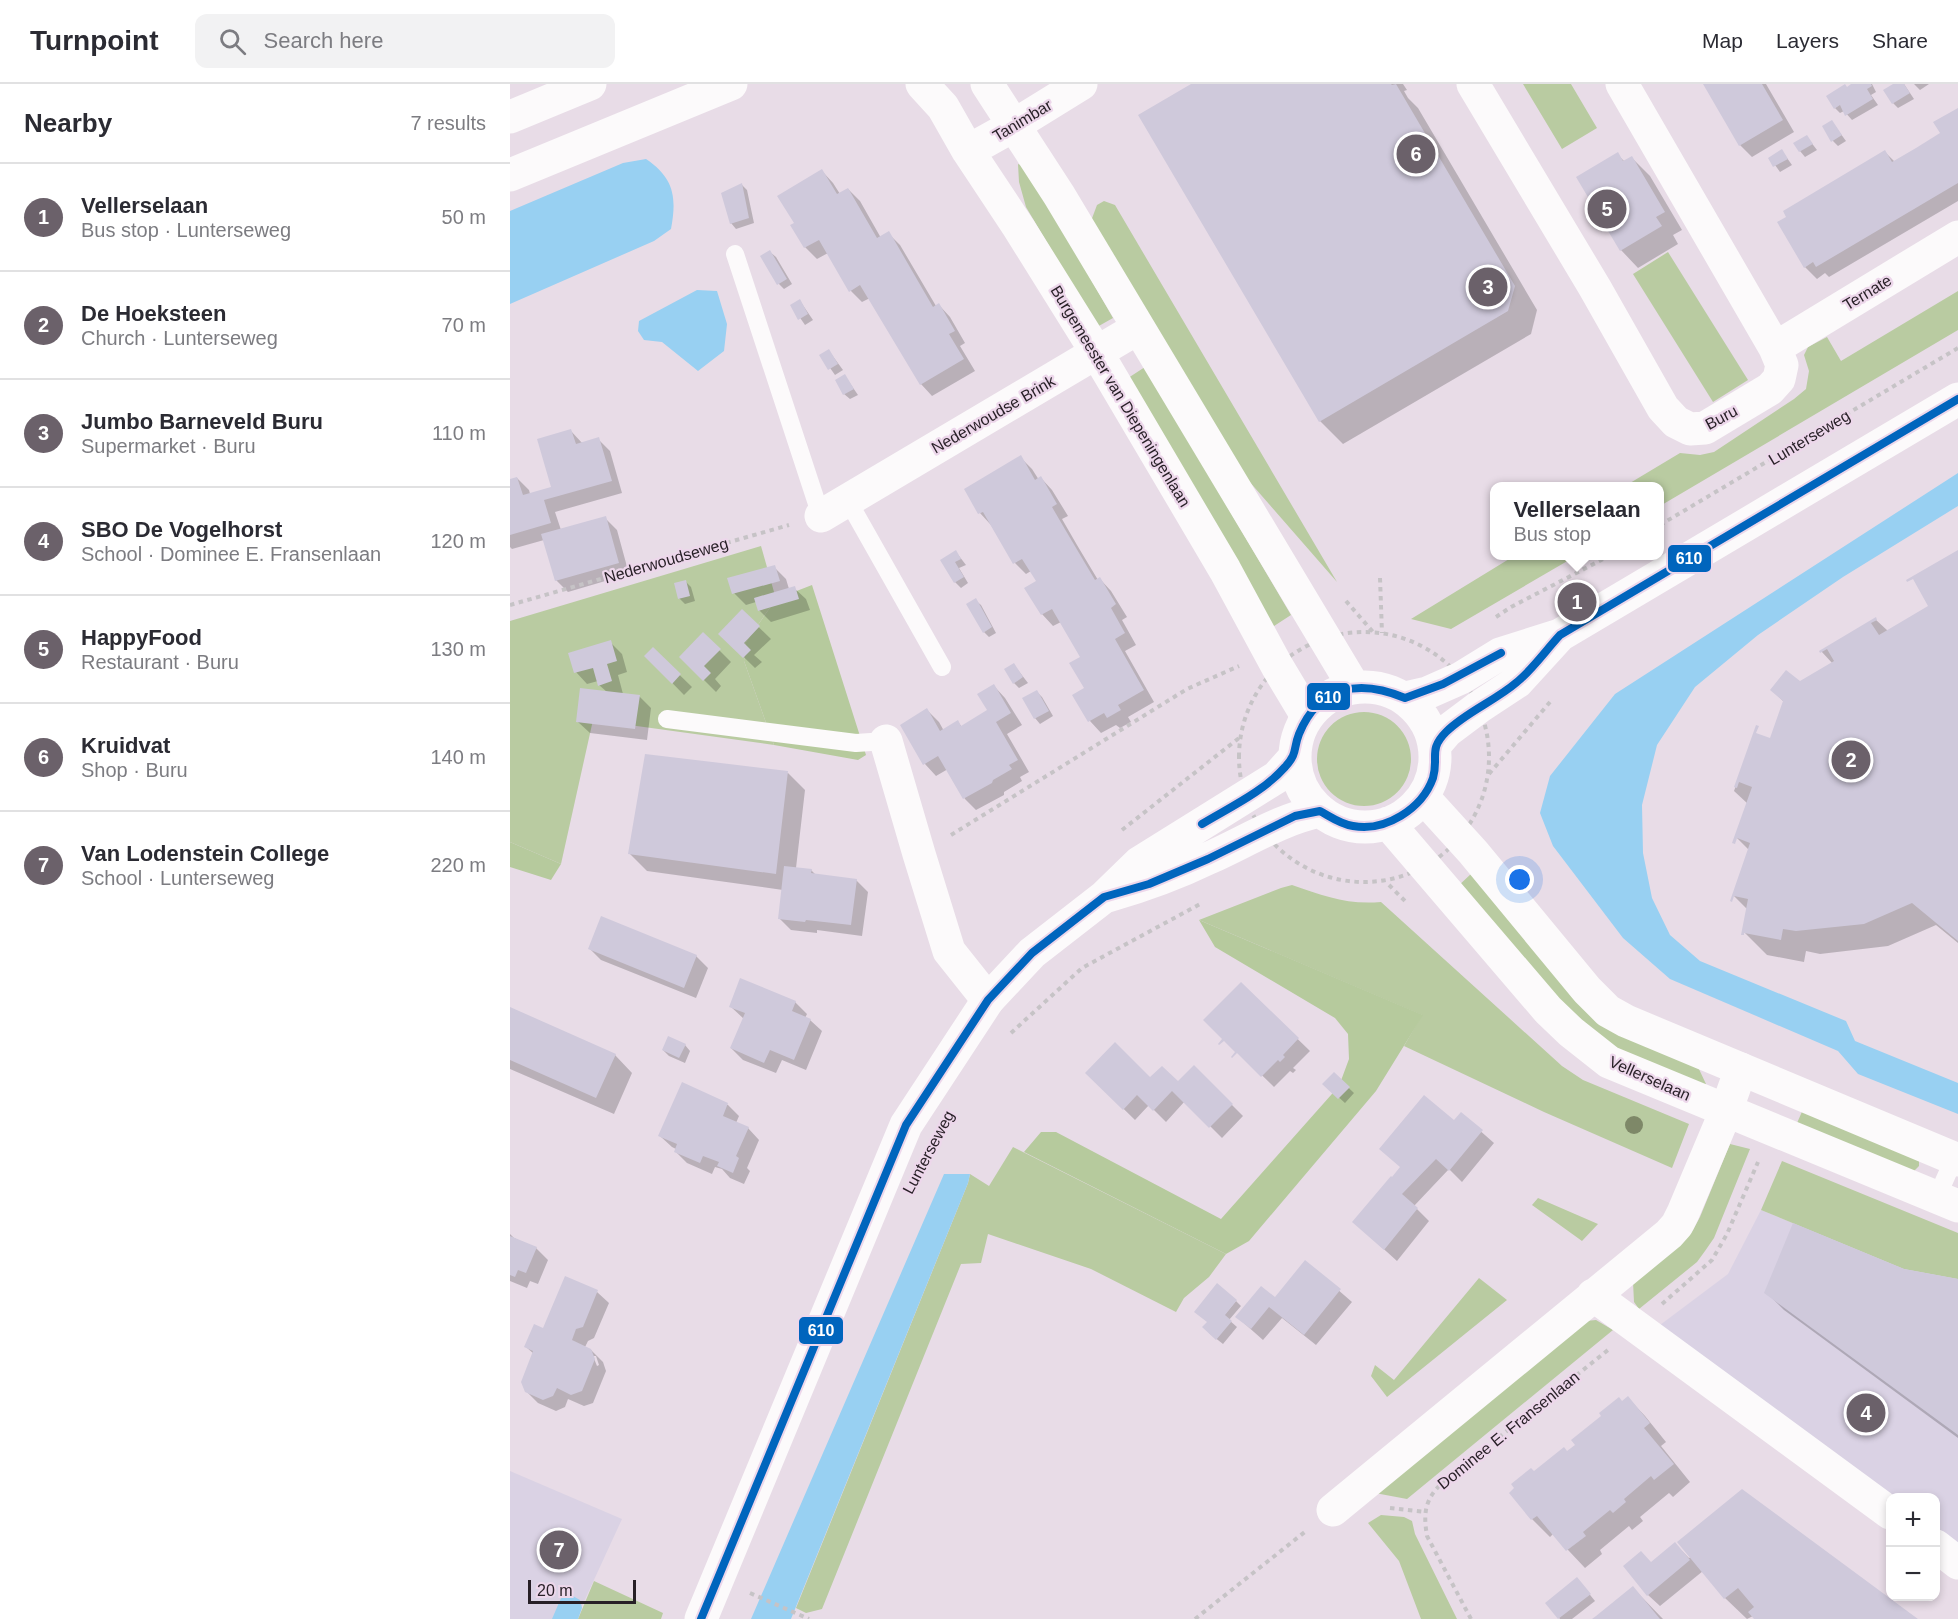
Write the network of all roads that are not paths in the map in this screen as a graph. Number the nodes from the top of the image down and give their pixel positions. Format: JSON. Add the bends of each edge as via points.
{"nodes":[{"id":1,"x":590,"y":84,"type":"edge"},
{"id":2,"x":731,"y":84,"type":"edge"},
{"id":3,"x":921,"y":84,"type":"edge"},
{"id":4,"x":987,"y":84,"type":"edge"},
{"id":5,"x":1473,"y":84,"type":"edge"},
{"id":6,"x":1622,"y":84,"type":"edge"},
{"id":7,"x":1076,"y":85,"type":"edge"},
{"id":8,"x":510,"y":117,"type":"edge"},
{"id":9,"x":1013,"y":126,"type":"junction"},
{"id":10,"x":968,"y":151,"type":"junction"},
{"id":11,"x":510,"y":175,"type":"edge"},
{"id":12,"x":1958,"y":237,"type":"edge"},
{"id":13,"x":735,"y":254,"type":"dead end"},
{"id":14,"x":1138,"y":328,"type":"junction"},
{"id":15,"x":1775,"y":348,"type":"junction"},
{"id":16,"x":1097,"y":353,"type":"junction"},
{"id":17,"x":1958,"y":399,"type":"edge"},
{"id":18,"x":834,"y":508,"type":"junction"},
{"id":19,"x":1560,"y":635,"type":"junction"},
{"id":20,"x":942,"y":667,"type":"dead end"},
{"id":21,"x":1354,"y":687,"type":"junction"},
{"id":22,"x":1405,"y":698,"type":"junction"},
{"id":23,"x":1307,"y":716,"type":"junction"},
{"id":24,"x":667,"y":719,"type":"dead end"},
{"id":25,"x":886,"y":741,"type":"joint"},
{"id":26,"x":1435,"y":745,"type":"junction"},
{"id":27,"x":1294,"y":758,"type":"junction"},
{"id":28,"x":1423,"y":797,"type":"junction"},
{"id":29,"x":1320,"y":811,"type":"junction"},
{"id":30,"x":1388,"y":824,"type":"junction"},
{"id":31,"x":1104,"y":897,"type":"junction"},
{"id":32,"x":988,"y":1000,"type":"junction"},
{"id":33,"x":1741,"y":1070,"type":"junction"},
{"id":34,"x":1726,"y":1111,"type":"junction"},
{"id":35,"x":1957,"y":1156,"type":"edge"},
{"id":36,"x":1947,"y":1202,"type":"edge"},
{"id":37,"x":1593,"y":1295,"type":"junction"},
{"id":38,"x":1333,"y":1510,"type":"road end"},
{"id":39,"x":1886,"y":1510,"type":"edge"},
{"id":40,"x":1936,"y":1547,"type":"edge"},
{"id":41,"x":1958,"y":1563,"type":"edge"},
{"id":42,"x":700,"y":1619,"type":"edge"}],
"edges":[{"from":1,"to":8,"type":"street"},
{"from":2,"to":11,"type":"street"},
{"from":3,"to":10,"type":"street","name":"Burgemeester van Diepeningenlaan","via":[[943,107]]},
{"from":4,"to":9,"type":"street"},
{"from":5,"to":15,"type":"street","name":"Buru","via":[[1663,408],[1676,422],[1690,429],[1705,428],[1770,389],[1779,379],[1782,365]]},
{"from":6,"to":15,"type":"street","name":"Buru"},
{"from":7,"to":9,"type":"street","name":"Tanimbar"},
{"from":9,"to":10,"type":"street","name":"Tanimbar"},
{"from":9,"to":14,"type":"street"},
{"from":10,"to":16,"type":"street","name":"Burgemeester van Diepeningenlaan"},
{"from":12,"to":15,"type":"street","name":"Ternate"},
{"from":13,"to":18,"type":"lane"},
{"from":14,"to":16,"type":"street","name":"Nederwoudse Brink"},
{"from":14,"to":21,"type":"street"},
{"from":16,"to":18,"type":"street","name":"Nederwoudse Brink"},
{"from":16,"to":23,"type":"street","name":"Burgemeester van Diepeningenlaan","via":[[1225,570],[1262,664]]},
{"from":17,"to":19,"type":"street"},
{"from":18,"to":20,"type":"lane"},
{"from":19,"to":22,"type":"street","via":[[1500,654],[1461,678]]},
{"from":19,"to":26,"type":"street","via":[[1517,682],[1447,731]]},
{"from":21,"to":22,"type":"street","via":[[1371,686]]},
{"from":21,"to":23,"type":"street","via":[[1335,692]]},
{"from":22,"to":26,"type":"street","via":[[1419,711]]},
{"from":23,"to":27,"type":"street","via":[[1297,736]]},
{"from":24,"to":25,"type":"lane","via":[[856,742]]},
{"from":25,"to":32,"type":"street","via":[[949,951]]},
{"from":26,"to":28,"type":"street","via":[[1432,781]]},
{"from":27,"to":29,"type":"street","via":[[1297,778]]},
{"from":27,"to":31,"type":"street","name":"Lunterseweg","via":[[1277,777],[1139,863]]},
{"from":28,"to":30,"type":"street","via":[[1408,813]]},
{"from":28,"to":33,"type":"street","via":[[1473,824],[1587,990],[1608,1011]]},
{"from":29,"to":30,"type":"street","via":[[1341,823],[1364,827]]},
{"from":29,"to":31,"type":"street","name":"Lunterseweg","via":[[1295,816],[1208,859],[1149,884]]},
{"from":30,"to":34,"type":"street","name":"Vellerselaan","via":[[1548,1010],[1576,1037],[1609,1062]]},
{"from":31,"to":32,"type":"street","name":"Lunterseweg","via":[[1032,953]]},
{"from":32,"to":42,"type":"street","name":"Lunterseweg","via":[[906,1125]]},
{"from":33,"to":34,"type":"street"},
{"from":33,"to":35,"type":"street"},
{"from":34,"to":36,"type":"street","name":"Vellerselaan"},
{"from":34,"to":37,"type":"street","via":[[1677,1225]]},
{"from":35,"to":36,"type":"lane"},
{"from":37,"to":38,"type":"street"},
{"from":37,"to":39,"type":"street"},
{"from":40,"to":41,"type":"street"}]}
